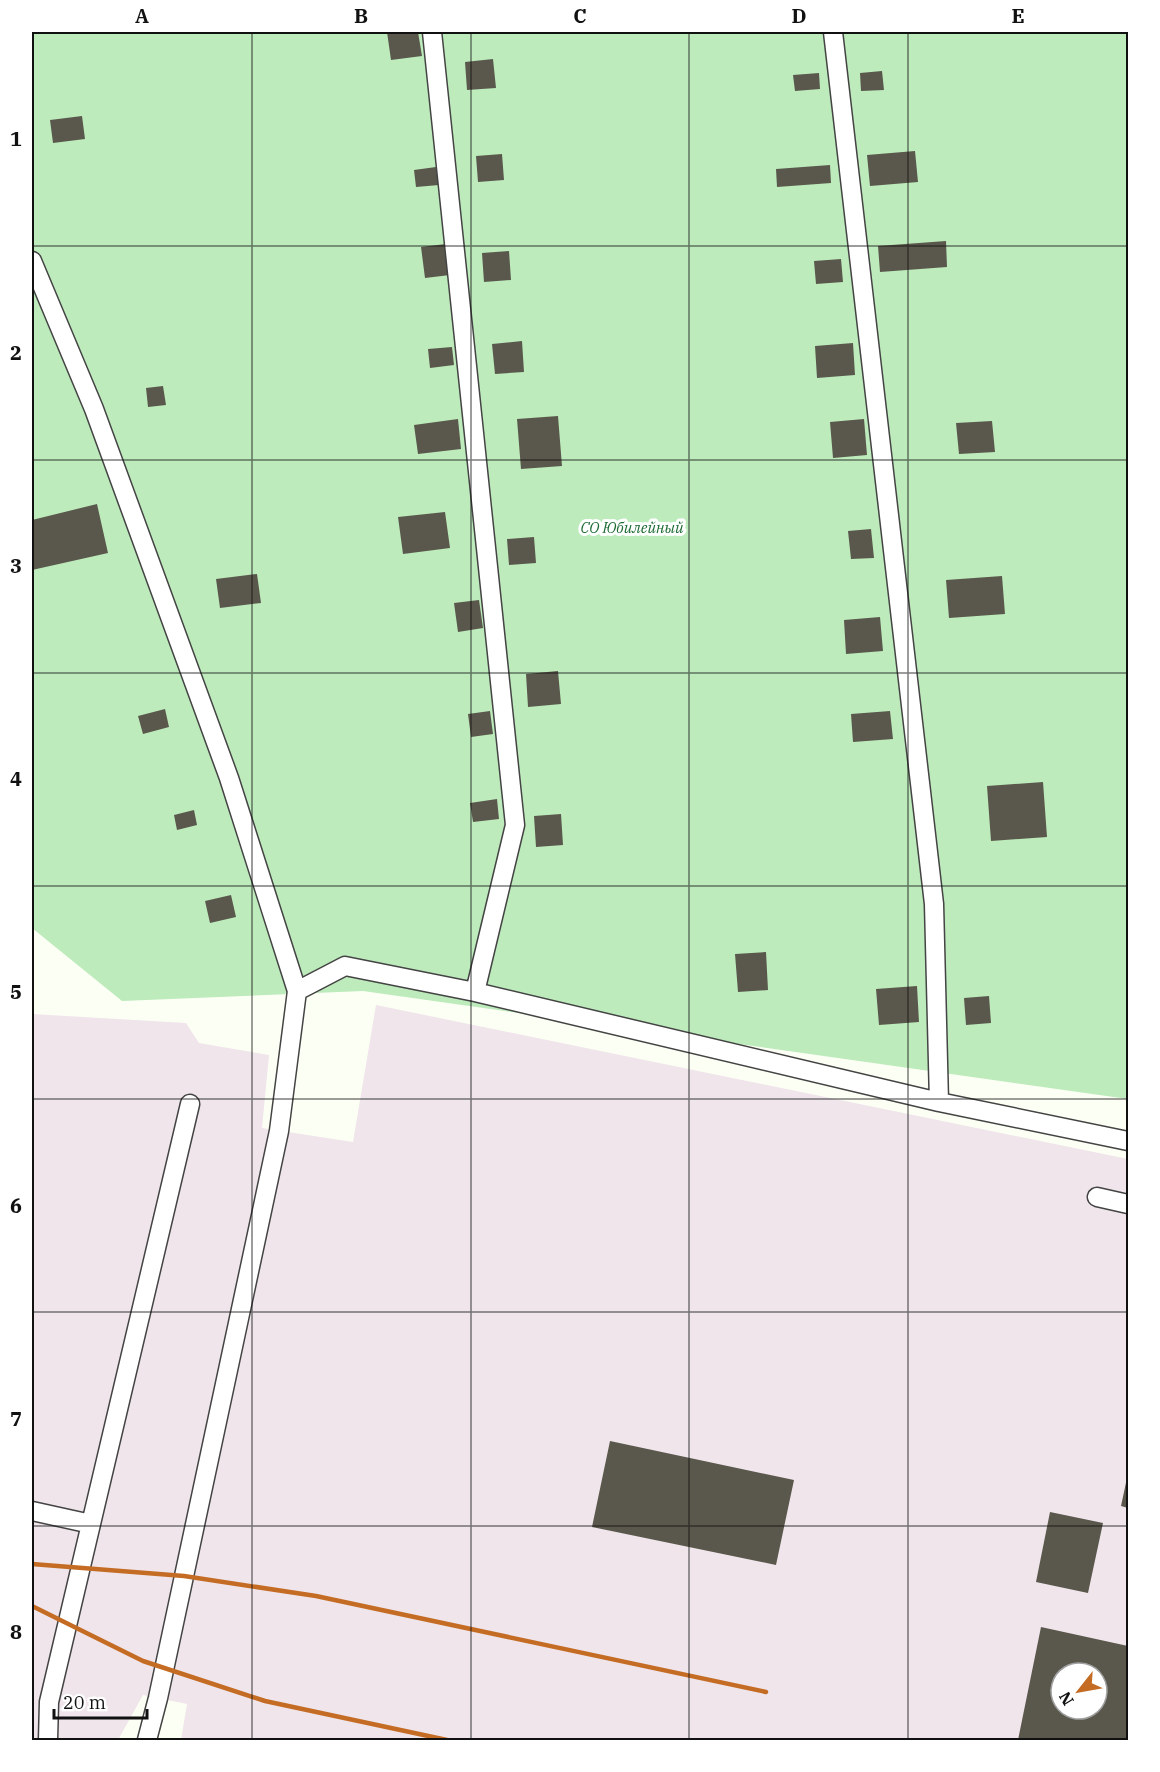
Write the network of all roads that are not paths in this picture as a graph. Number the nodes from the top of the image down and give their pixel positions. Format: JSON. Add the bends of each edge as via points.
{"nodes":[{"id":1,"x":432,"y":32,"type":"edge"},
{"id":2,"x":833,"y":32,"type":"edge"},
{"id":3,"x":32,"y":261,"type":"edge"},
{"id":4,"x":297,"y":991,"type":"junction"},
{"id":5,"x":475,"y":992,"type":"junction"},
{"id":6,"x":939,"y":1102,"type":"junction"},
{"id":7,"x":190,"y":1104,"type":"dead end"},
{"id":8,"x":1128,"y":1141,"type":"edge"},
{"id":9,"x":1097,"y":1197,"type":"dead end"},
{"id":10,"x":1128,"y":1204,"type":"edge"},
{"id":11,"x":32,"y":1511,"type":"edge"},
{"id":12,"x":91,"y":1524,"type":"junction"},
{"id":13,"x":48,"y":1740,"type":"edge"},
{"id":14,"x":147,"y":1740,"type":"edge"}],
"edges":[{"from":1,"to":5,"type":"lane","via":[[515,825]]},
{"from":2,"to":6,"type":"lane","via":[[934,904]]},
{"from":3,"to":4,"type":"lane","via":[[94,409],[217,744]]},
{"from":4,"to":5,"type":"lane","via":[[345,966]]},
{"from":4,"to":14,"type":"lane","via":[[279,1131]]},
{"from":5,"to":6,"type":"lane"},
{"from":6,"to":8,"type":"lane"},
{"from":7,"to":12,"type":"lane"},
{"from":9,"to":10,"type":"lane"},
{"from":11,"to":12,"type":"lane"},
{"from":12,"to":13,"type":"lane","via":[[49,1702]]}]}
